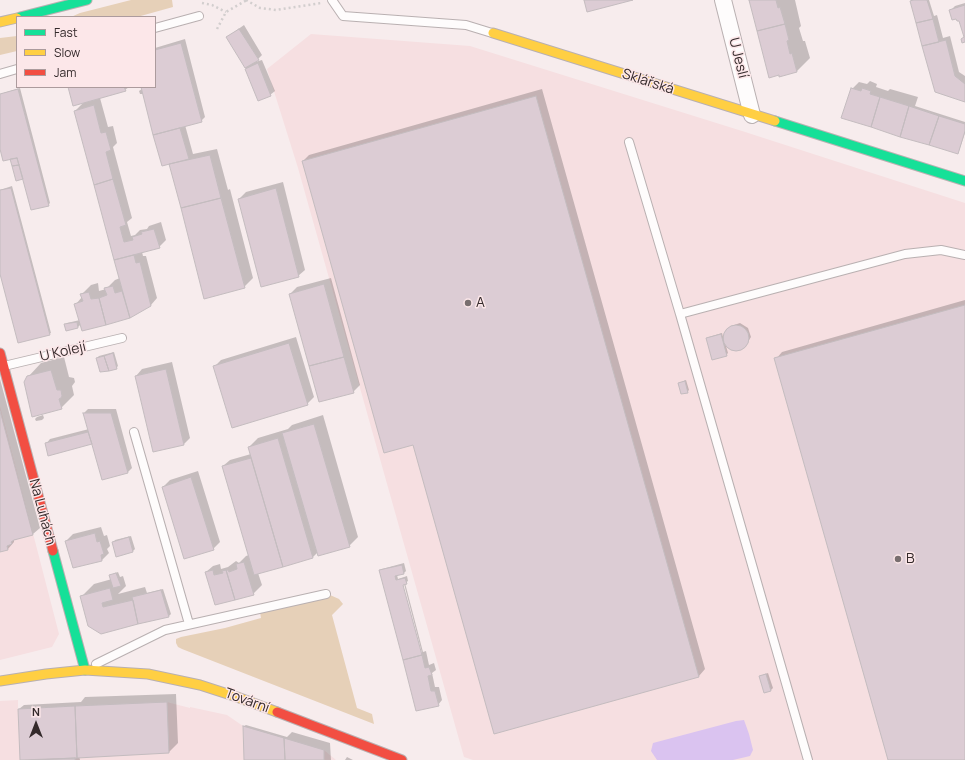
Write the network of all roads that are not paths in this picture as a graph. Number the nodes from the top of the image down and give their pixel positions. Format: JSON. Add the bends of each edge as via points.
{"nodes":[{"id":1,"x":87,"y":0,"type":"edge"},
{"id":2,"x":332,"y":0,"type":"edge"},
{"id":3,"x":724,"y":0,"type":"edge"},
{"id":4,"x":24,"y":16,"type":"edge"},
{"id":5,"x":199,"y":16,"type":"dead end"},
{"id":6,"x":16,"y":18,"type":"edge"},
{"id":7,"x":0,"y":22,"type":"edge"},
{"id":8,"x":156,"y":28,"type":"edge"},
{"id":9,"x":493,"y":33,"type":"joint"},
{"id":10,"x":16,"y":69,"type":"edge"},
{"id":11,"x":0,"y":74,"type":"edge"},
{"id":12,"x":752,"y":115,"type":"junction"},
{"id":13,"x":629,"y":142,"type":"dead end"},
{"id":14,"x":965,"y":181,"type":"edge"},
{"id":15,"x":965,"y":255,"type":"edge"},
{"id":16,"x":680,"y":314,"type":"junction"},
{"id":17,"x":122,"y":338,"type":"dead end"},
{"id":18,"x":0,"y":353,"type":"edge"},
{"id":19,"x":4,"y":367,"type":"junction"},
{"id":20,"x":134,"y":432,"type":"dead end"},
{"id":21,"x":326,"y":594,"type":"dead end"},
{"id":22,"x":189,"y":624,"type":"junction"},
{"id":23,"x":85,"y":670,"type":"junction"},
{"id":24,"x":0,"y":681,"type":"edge"},
{"id":25,"x":402,"y":760,"type":"edge"},
{"id":26,"x":808,"y":760,"type":"edge"}],
"edges":[{"from":1,"to":4,"type":"street"},
{"from":2,"to":9,"type":"lane","name":"Sklářská","via":[[343,16],[466,25]]},
{"from":3,"to":12,"type":"street","name":"U Jeslí"},
{"from":5,"to":8,"type":"lane"},
{"from":6,"to":7,"type":"street"},
{"from":9,"to":12,"type":"street","name":"Sklářská"},
{"from":10,"to":11,"type":"lane"},
{"from":12,"to":14,"type":"street","name":"Sklářská"},
{"from":13,"to":16,"type":"lane"},
{"from":15,"to":16,"type":"lane","via":[[941,250],[905,254]]},
{"from":16,"to":26,"type":"lane"},
{"from":17,"to":19,"type":"lane","name":"U Kolejí"},
{"from":18,"to":19,"type":"street","name":"Na Luhách"},
{"from":19,"to":23,"type":"street","name":"Na Luhách"},
{"from":20,"to":22,"type":"lane"},
{"from":21,"to":22,"type":"lane","name":"Tovární"},
{"from":22,"to":23,"type":"lane","name":"Tovární","via":[[165,630]]},
{"from":23,"to":24,"type":"street","name":"Tovární"},
{"from":23,"to":25,"type":"street","name":"Tovární","via":[[148,674],[200,685]]}]}
